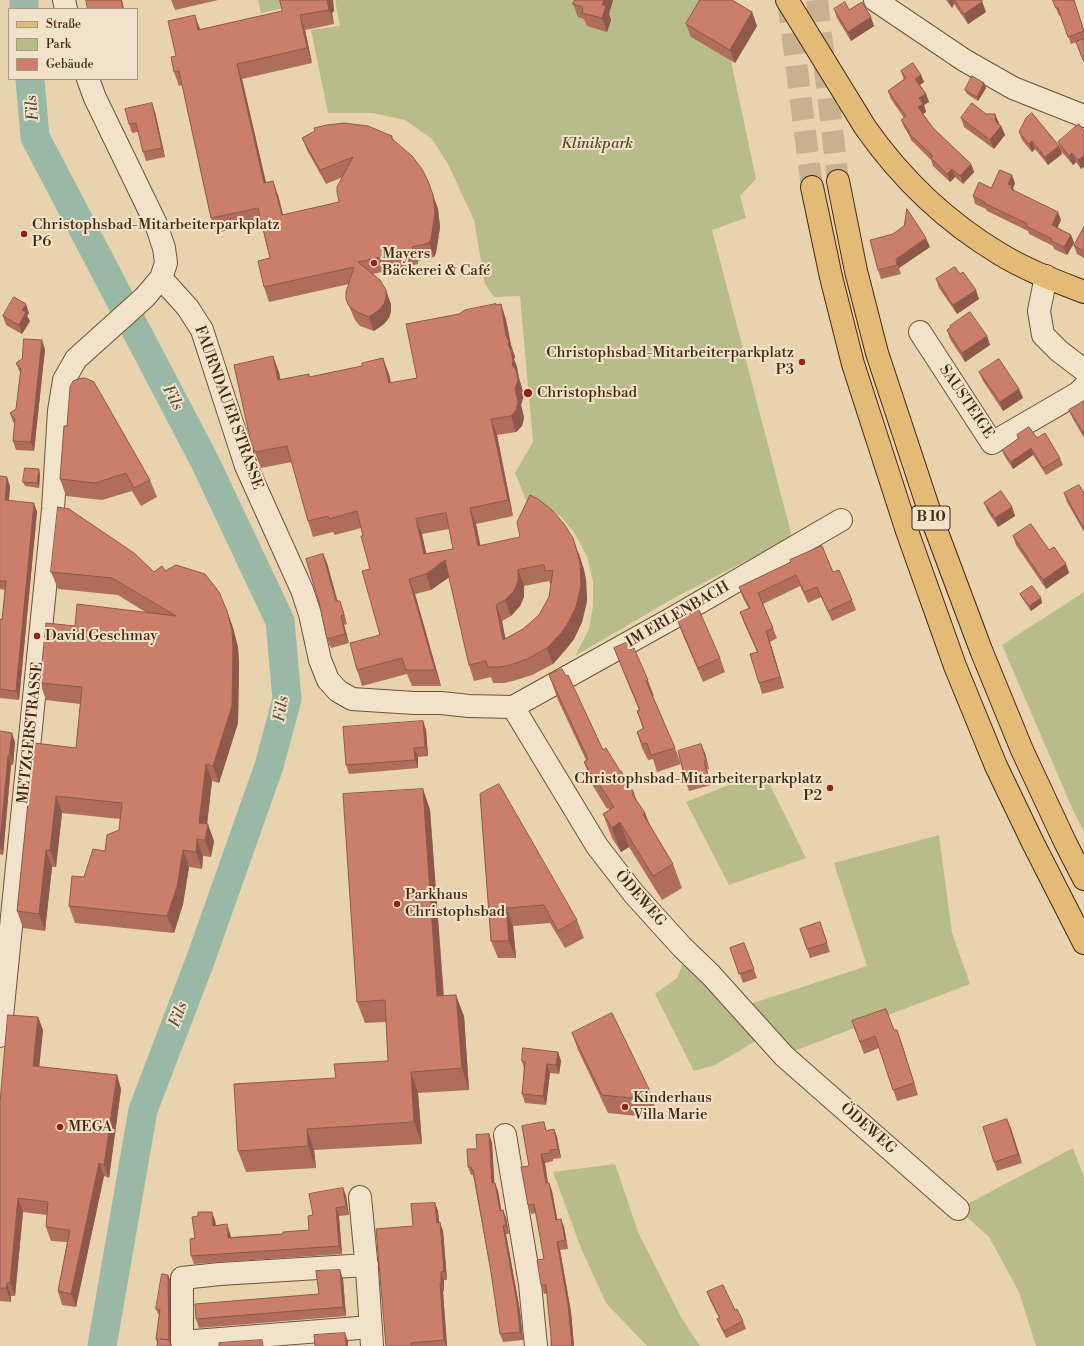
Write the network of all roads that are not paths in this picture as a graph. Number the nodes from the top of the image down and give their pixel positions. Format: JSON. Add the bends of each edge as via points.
{"nodes":[{"id":1,"x":787,"y":0,"type":"edge"},
{"id":2,"x":875,"y":0,"type":"edge"},
{"id":3,"x":88,"y":80,"type":"edge"},
{"id":4,"x":1084,"y":116,"type":"edge"},
{"id":5,"x":838,"y":180,"type":"tunnel mouth"},
{"id":6,"x":812,"y":187,"type":"tunnel mouth"},
{"id":7,"x":1046,"y":276,"type":"junction"},
{"id":8,"x":161,"y":278,"type":"junction"},
{"id":9,"x":1084,"y":292,"type":"edge"},
{"id":10,"x":920,"y":332,"type":"dead end"},
{"id":11,"x":1084,"y":370,"type":"edge"},
{"id":12,"x":1084,"y":387,"type":"edge"},
{"id":13,"x":841,"y":520,"type":"dead end"},
{"id":14,"x":513,"y":707,"type":"junction"},
{"id":15,"x":1084,"y":879,"type":"edge"},
{"id":16,"x":1084,"y":943,"type":"edge"},
{"id":17,"x":0,"y":1036,"type":"edge"},
{"id":18,"x":505,"y":1135,"type":"dead end"},
{"id":19,"x":360,"y":1197,"type":"dead end"},
{"id":20,"x":958,"y":1209,"type":"dead end"},
{"id":21,"x":367,"y":1265,"type":"junction"},
{"id":22,"x":372,"y":1336,"type":"edge"},
{"id":23,"x":182,"y":1344,"type":"edge"},
{"id":24,"x":536,"y":1346,"type":"edge"}],
"edges":[{"from":1,"to":7,"type":"main road","via":[[866,127],[891,162],[934,207],[966,231],[1001,255]]},
{"from":2,"to":4,"type":"street","via":[[964,60],[1013,88]]},
{"from":3,"to":8,"type":"street","via":[[156,224],[166,263]]},
{"from":5,"to":15,"type":"main road","number":"B 10","via":[[856,271],[877,353],[932,519],[1022,750]]},
{"from":6,"to":16,"type":"main road","number":"B 10","via":[[831,277],[854,364],[907,532],[949,651],[996,766],[1032,843]]},
{"from":7,"to":9,"type":"main road"},
{"from":7,"to":11,"type":"street","via":[[1039,311],[1043,335]]},
{"from":8,"to":14,"type":"street","name":"FAURNDAUER STRASSE","via":[[188,308],[202,330],[246,466],[302,590],[320,660],[328,680],[338,691],[352,699]]},
{"from":8,"to":17,"type":"street","name":"METZGERSTRASSE","via":[[145,297],[76,359],[64,380],[59,411],[54,505]]},
{"from":10,"to":12,"type":"street","name":"SAUSTEIGE","via":[[992,443],[1078,393]]},
{"from":13,"to":14,"type":"street","name":"IM ERLENBACH"},
{"from":14,"to":20,"type":"street","name":"ÖDEWEG","via":[[597,846],[659,922],[784,1056]]},
{"from":18,"to":24,"type":"street","via":[[530,1284]]},
{"from":19,"to":21,"type":"street"},
{"from":21,"to":22,"type":"street"},
{"from":21,"to":23,"type":"street","via":[[182,1278]]},
{"from":22,"to":23,"type":"street"}]}
